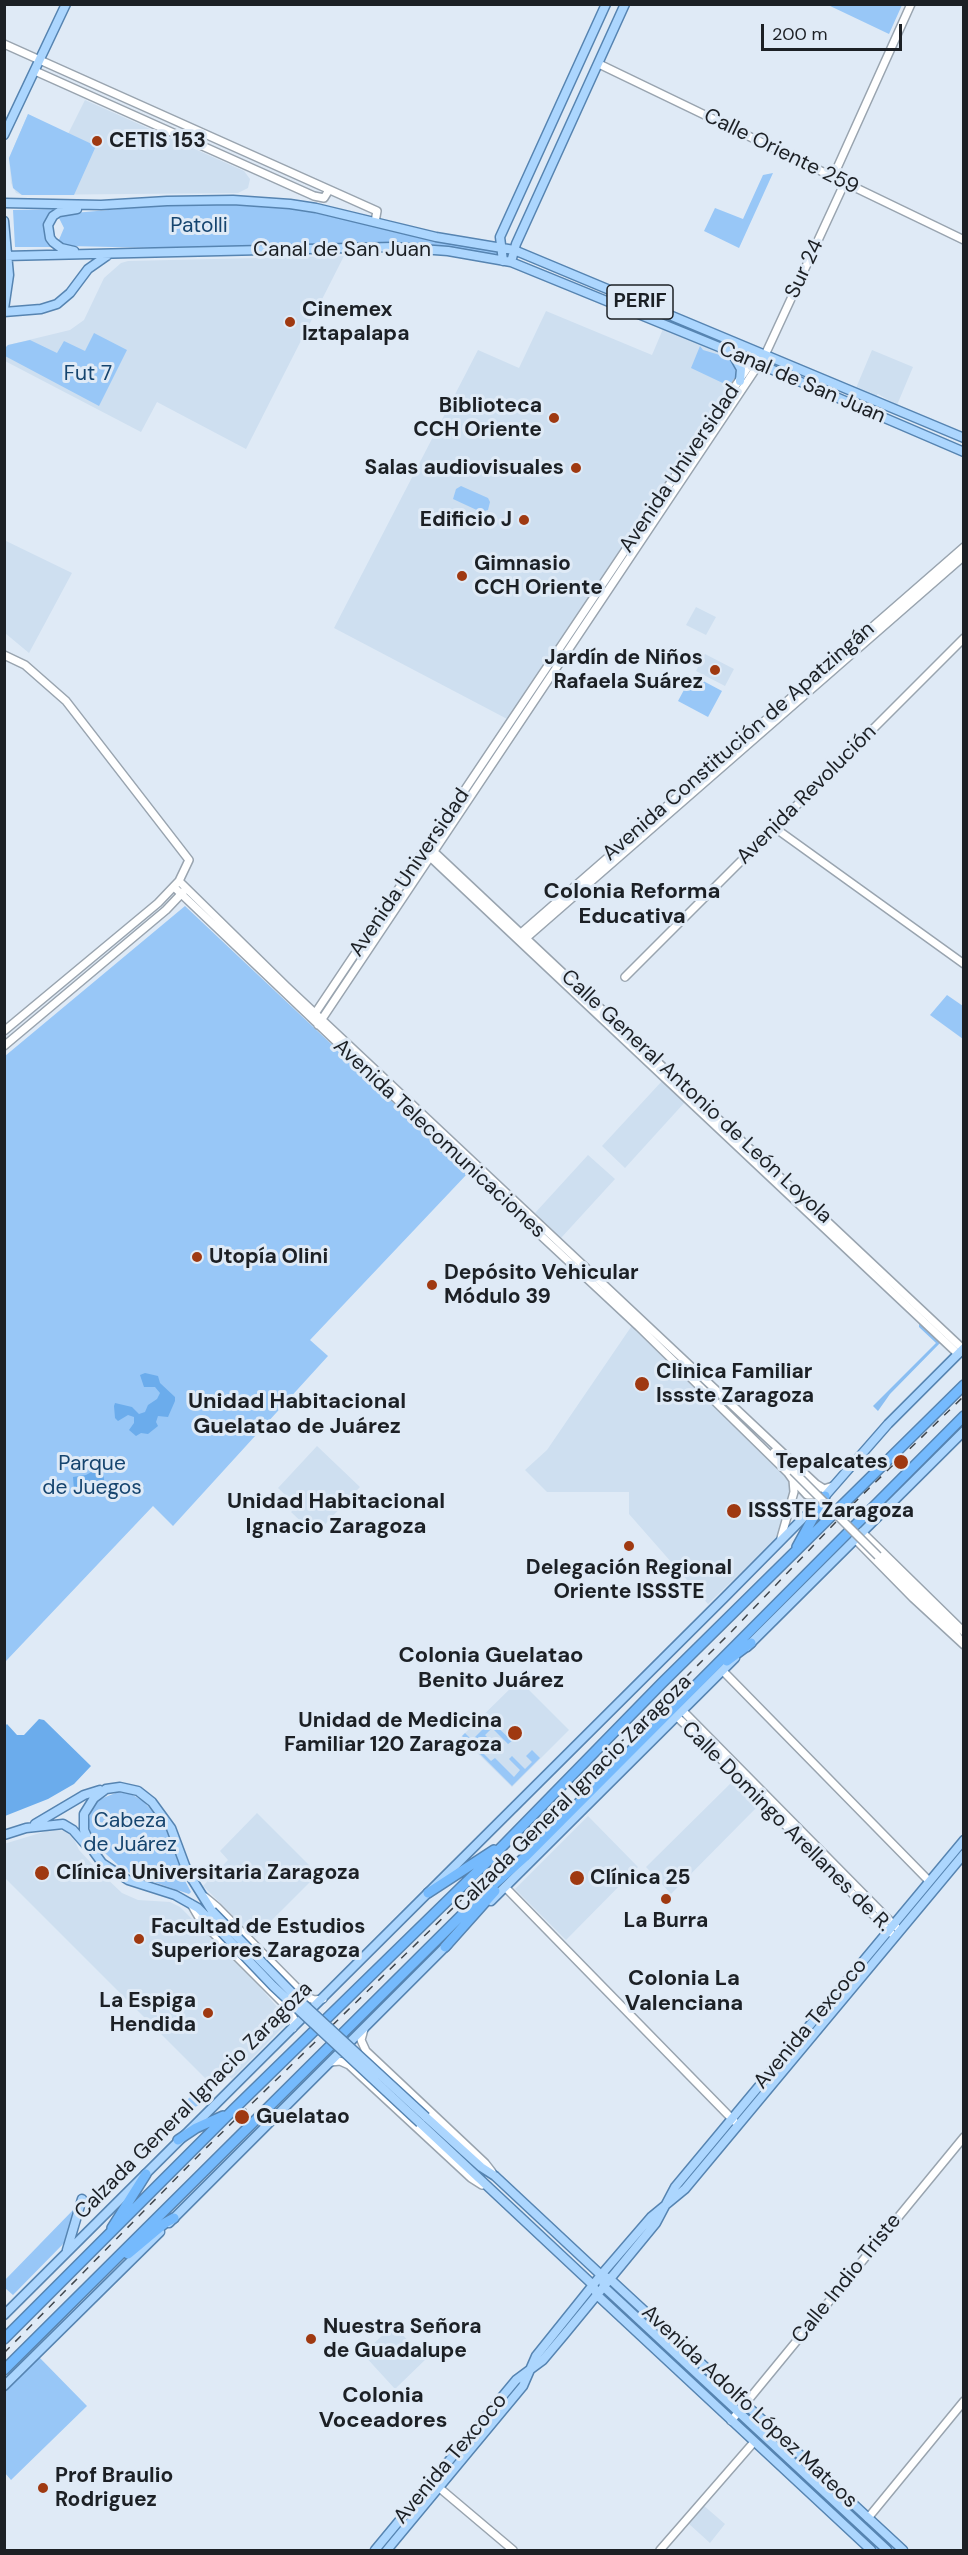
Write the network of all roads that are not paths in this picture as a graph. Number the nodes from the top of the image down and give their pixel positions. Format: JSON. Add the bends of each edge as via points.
{"nodes":[{"id":1,"x":66,"y":4,"type":"edge"},
{"id":2,"x":606,"y":4,"type":"edge"},
{"id":3,"x":625,"y":4,"type":"edge"},
{"id":4,"x":911,"y":4,"type":"edge"},
{"id":5,"x":4,"y":44,"type":"edge"},
{"id":6,"x":40,"y":60,"type":"junction"},
{"id":7,"x":599,"y":64,"type":"junction"},
{"id":8,"x":35,"y":71,"type":"junction"},
{"id":9,"x":4,"y":135,"type":"edge"},
{"id":10,"x":218,"y":139,"type":"junction"},
{"id":11,"x":213,"y":152,"type":"junction"},
{"id":12,"x":833,"y":177,"type":"junction"},
{"id":13,"x":845,"y":182,"type":"junction"},
{"id":14,"x":329,"y":190,"type":"junction"},
{"id":15,"x":4,"y":202,"type":"edge"},
{"id":16,"x":101,"y":205,"type":"junction"},
{"id":17,"x":4,"y":221,"type":"edge"},
{"id":18,"x":375,"y":222,"type":"junction"},
{"id":19,"x":963,"y":240,"type":"edge"},
{"id":20,"x":500,"y":248,"type":"junction"},
{"id":21,"x":514,"y":250,"type":"junction"},
{"id":22,"x":105,"y":254,"type":"junction"},
{"id":23,"x":6,"y":256,"type":"edge"},
{"id":24,"x":507,"y":261,"type":"junction"},
{"id":25,"x":4,"y":310,"type":"edge"},
{"id":26,"x":732,"y":353,"type":"junction"},
{"id":27,"x":765,"y":355,"type":"junction"},
{"id":28,"x":755,"y":363,"type":"junction"},
{"id":29,"x":740,"y":381,"type":"junction"},
{"id":30,"x":963,"y":438,"type":"edge"},
{"id":31,"x":963,"y":452,"type":"edge"},
{"id":32,"x":692,"y":457,"type":"junction"},
{"id":33,"x":963,"y":547,"type":"edge"},
{"id":34,"x":963,"y":556,"type":"edge"},
{"id":35,"x":963,"y":638,"type":"edge"},
{"id":36,"x":4,"y":655,"type":"edge"},
{"id":37,"x":775,"y":828,"type":"junction"},
{"id":38,"x":429,"y":852,"type":"junction"},
{"id":39,"x":176,"y":884,"type":"junction"},
{"id":40,"x":183,"y":892,"type":"junction"},
{"id":41,"x":521,"y":938,"type":"junction"},
{"id":42,"x":963,"y":964,"type":"edge"},
{"id":43,"x":625,"y":977,"type":"dead end"},
{"id":44,"x":316,"y":1019,"type":"junction"},
{"id":45,"x":4,"y":1031,"type":"edge"},
{"id":46,"x":6,"y":1042,"type":"edge"},
{"id":47,"x":961,"y":1350,"type":"edge"},
{"id":48,"x":963,"y":1385,"type":"edge"},
{"id":49,"x":707,"y":1388,"type":"junction"},
{"id":50,"x":963,"y":1416,"type":"edge"},
{"id":51,"x":963,"y":1431,"type":"edge"},
{"id":52,"x":793,"y":1474,"type":"junction"},
{"id":53,"x":816,"y":1484,"type":"junction"},
{"id":54,"x":835,"y":1485,"type":"junction"},
{"id":55,"x":825,"y":1496,"type":"junction"},
{"id":56,"x":862,"y":1532,"type":"junction"},
{"id":57,"x":855,"y":1539,"type":"junction"},
{"id":58,"x":778,"y":1543,"type":"junction"},
{"id":59,"x":875,"y":1545,"type":"junction"},
{"id":60,"x":868,"y":1552,"type":"junction"},
{"id":61,"x":789,"y":1559,"type":"junction"},
{"id":62,"x":953,"y":1629,"type":"junction"},
{"id":63,"x":963,"y":1633,"type":"edge"},
{"id":64,"x":751,"y":1643,"type":"junction"},
{"id":65,"x":963,"y":1645,"type":"edge"},
{"id":66,"x":723,"y":1671,"type":"junction"},
{"id":67,"x":688,"y":1692,"type":"junction"},
{"id":68,"x":680,"y":1714,"type":"junction"},
{"id":69,"x":106,"y":1790,"type":"junction"},
{"id":70,"x":26,"y":1828,"type":"junction"},
{"id":71,"x":4,"y":1835,"type":"edge"},
{"id":72,"x":511,"y":1838,"type":"junction"},
{"id":73,"x":963,"y":1840,"type":"edge"},
{"id":74,"x":93,"y":1852,"type":"junction"},
{"id":75,"x":958,"y":1855,"type":"edge"},
{"id":76,"x":525,"y":1857,"type":"junction"},
{"id":77,"x":929,"y":1881,"type":"junction"},
{"id":78,"x":505,"y":1887,"type":"junction"},
{"id":79,"x":428,"y":1893,"type":"junction"},
{"id":80,"x":201,"y":1894,"type":"junction"},
{"id":81,"x":191,"y":1904,"type":"junction"},
{"id":82,"x":209,"y":1914,"type":"junction"},
{"id":83,"x":894,"y":1931,"type":"junction"},
{"id":84,"x":445,"y":1947,"type":"junction"},
{"id":85,"x":305,"y":1996,"type":"junction"},
{"id":86,"x":325,"y":1997,"type":"junction"},
{"id":87,"x":288,"y":2008,"type":"junction"},
{"id":88,"x":365,"y":2027,"type":"junction"},
{"id":89,"x":293,"y":2029,"type":"junction"},
{"id":90,"x":366,"y":2051,"type":"junction"},
{"id":91,"x":331,"y":2062,"type":"junction"},
{"id":92,"x":352,"y":2067,"type":"junction"},
{"id":93,"x":233,"y":2110,"type":"junction"},
{"id":94,"x":423,"y":2120,"type":"junction"},
{"id":95,"x":735,"y":2122,"type":"junction"},
{"id":96,"x":963,"y":2137,"type":"edge"},
{"id":97,"x":178,"y":2140,"type":"junction"},
{"id":98,"x":146,"y":2174,"type":"junction"},
{"id":99,"x":495,"y":2176,"type":"junction"},
{"id":100,"x":485,"y":2186,"type":"junction"},
{"id":101,"x":82,"y":2199,"type":"dead end"},
{"id":102,"x":174,"y":2218,"type":"junction"},
{"id":103,"x":102,"y":2242,"type":"junction"},
{"id":104,"x":66,"y":2253,"type":"junction"},
{"id":105,"x":108,"y":2267,"type":"junction"},
{"id":106,"x":606,"y":2277,"type":"junction"},
{"id":107,"x":593,"y":2285,"type":"junction"},
{"id":108,"x":604,"y":2287,"type":"junction"},
{"id":109,"x":597,"y":2295,"type":"junction"},
{"id":110,"x":4,"y":2315,"type":"edge"},
{"id":111,"x":4,"y":2339,"type":"edge"},
{"id":112,"x":4,"y":2370,"type":"edge"},
{"id":113,"x":529,"y":2370,"type":"junction"},
{"id":114,"x":4,"y":2386,"type":"edge"},
{"id":115,"x":963,"y":2401,"type":"edge"},
{"id":116,"x":745,"y":2405,"type":"junction"},
{"id":117,"x":738,"y":2412,"type":"junction"},
{"id":118,"x":731,"y":2421,"type":"junction"},
{"id":119,"x":754,"y":2442,"type":"junction"},
{"id":120,"x":435,"y":2484,"type":"junction"},
{"id":121,"x":868,"y":2518,"type":"junction"},
{"id":122,"x":890,"y":2539,"type":"junction"},
{"id":123,"x":884,"y":2549,"type":"edge"},
{"id":124,"x":375,"y":2550,"type":"edge"},
{"id":125,"x":387,"y":2550,"type":"edge"},
{"id":126,"x":513,"y":2550,"type":"edge"},
{"id":127,"x":660,"y":2550,"type":"edge"},
{"id":128,"x":871,"y":2550,"type":"edge"},
{"id":129,"x":903,"y":2550,"type":"edge"}],
"edges":[{"from":1,"to":6,"type":"main road"},
{"from":2,"to":20,"type":"main road","via":[[500,237]]},
{"from":3,"to":7,"type":"main road"},
{"from":4,"to":12,"type":"street"},
{"from":5,"to":6,"type":"street"},
{"from":6,"to":8,"type":"main road"},
{"from":6,"to":10,"type":"street"},
{"from":7,"to":12,"type":"street","name":"Calle Oriente 259"},
{"from":7,"to":21,"type":"main road"},
{"from":8,"to":9,"type":"main road"},
{"from":8,"to":11,"type":"street"},
{"from":10,"to":11,"type":"street"},
{"from":10,"to":14,"type":"street"},
{"from":11,"to":14,"type":"street","via":[[319,198],[324,198]]},
{"from":12,"to":13,"type":"street","name":"Calle Oriente 259"},
{"from":13,"to":19,"type":"street","name":"Calle Oriente 259"},
{"from":13,"to":27,"type":"street","name":"Sur 24"},
{"from":14,"to":18,"type":"street","via":[[377,211]]},
{"from":15,"to":16,"type":"main road","number":"PERIF"},
{"from":16,"to":18,"type":"main road","number":"PERIF","via":[[251,201],[316,208]]},
{"from":16,"to":22,"type":"main road","via":[[58,212],[48,228],[50,238],[61,248]]},
{"from":17,"to":23,"type":"main road"},
{"from":18,"to":20,"type":"main road","number":"PERIF"},
{"from":20,"to":21,"type":"main road","name":"Canal de San Juan","number":"PERIF"},
{"from":20,"to":24,"type":"main road"},
{"from":21,"to":24,"type":"main road"},
{"from":21,"to":27,"type":"main road","name":"Canal de San Juan","number":"PERIF"},
{"from":22,"to":23,"type":"main road","name":"Canal de San Juan","number":"PERIF"},
{"from":22,"to":24,"type":"main road","name":"Canal de San Juan","number":"PERIF","via":[[393,247],[434,249]]},
{"from":22,"to":25,"type":"main road","via":[[57,304],[41,309]]},
{"from":23,"to":25,"type":"main road","via":[[8,290]]},
{"from":24,"to":26,"type":"main road","name":"Canal de San Juan","number":"PERIF"},
{"from":26,"to":28,"type":"main road","name":"Canal de San Juan","number":"PERIF"},
{"from":26,"to":29,"type":"main road","via":[[739,363]]},
{"from":27,"to":28,"type":"street","name":"Avenida Universidad"},
{"from":27,"to":30,"type":"main road","name":"Canal de San Juan","number":"PERIF"},
{"from":28,"to":29,"type":"street","name":"Avenida Universidad"},
{"from":28,"to":31,"type":"main road","name":"Canal de San Juan","number":"PERIF"},
{"from":28,"to":32,"type":"street","name":"Avenida Universidad"},
{"from":29,"to":32,"type":"street","name":"Avenida Universidad"},
{"from":32,"to":38,"type":"street","name":"Avenida Universidad"},
{"from":33,"to":41,"type":"street","name":"Avenida Constitución de Apatzingán"},
{"from":34,"to":41,"type":"street","name":"Avenida Constitución de Apatzingán"},
{"from":35,"to":37,"type":"street","name":"Avenida Revolución"},
{"from":36,"to":39,"type":"street","via":[[16,659],[66,701],[189,860]]},
{"from":37,"to":42,"type":"street"},
{"from":37,"to":43,"type":"street","name":"Avenida Revolución"},
{"from":38,"to":41,"type":"street","name":"Calle General Antonio de León Loyola"},
{"from":38,"to":44,"type":"street","name":"Avenida Universidad"},
{"from":39,"to":40,"type":"street","name":"Avenida Telecomunicaciones"},
{"from":39,"to":45,"type":"street"},
{"from":40,"to":44,"type":"street","name":"Avenida Telecomunicaciones"},
{"from":40,"to":46,"type":"street"},
{"from":41,"to":47,"type":"street","name":"Calle General Antonio de León Loyola"},
{"from":44,"to":49,"type":"street","name":"Avenida Telecomunicaciones"},
{"from":47,"to":54,"type":"main road","name":"Calzada General Ignacio Zaragoza"},
{"from":48,"to":61,"type":"highway","name":"Calzada General Ignacio Zaragoza"},
{"from":49,"to":52,"type":"street","name":"Avenida Telecomunicaciones"},
{"from":49,"to":52,"type":"street","name":"Avenida Telecomunicaciones"},
{"from":49,"to":53,"type":"street","name":"Avenida Telecomunicaciones"},
{"from":50,"to":67,"type":"highway","name":"Calzada General Ignacio Zaragoza"},
{"from":51,"to":56,"type":"main road","name":"Calzada General Ignacio Zaragoza"},
{"from":52,"to":53,"type":"street","via":[[802,1492],[809,1496],[816,1494]]},
{"from":52,"to":58,"type":"street","via":[[794,1492]]},
{"from":52,"to":62,"type":"street","name":"Avenida Telecomunicaciones","bridge":true},
{"from":53,"to":54,"type":"street","via":[[824,1489]]},
{"from":54,"to":55,"type":"main road","name":"Calzada General Ignacio Zaragoza"},
{"from":55,"to":58,"type":"main road","name":"Calzada General Ignacio Zaragoza"},
{"from":55,"to":61,"type":"highway"},
{"from":56,"to":57,"type":"main road","name":"Calzada General Ignacio Zaragoza"},
{"from":56,"to":59,"type":"street"},
{"from":57,"to":60,"type":"street"},
{"from":57,"to":64,"type":"main road","name":"Calzada General Ignacio Zaragoza"},
{"from":58,"to":79,"type":"main road","name":"Calzada General Ignacio Zaragoza"},
{"from":59,"to":60,"type":"street"},
{"from":59,"to":63,"type":"street"},
{"from":60,"to":65,"type":"street"},
{"from":61,"to":72,"type":"highway","name":"Calzada General Ignacio Zaragoza"},
{"from":62,"to":63,"type":"street"},
{"from":62,"to":65,"type":"street"},
{"from":64,"to":66,"type":"main road","name":"Calzada General Ignacio Zaragoza"},
{"from":64,"to":67,"type":"highway"},
{"from":66,"to":68,"type":"main road","name":"Calzada General Ignacio Zaragoza"},
{"from":66,"to":77,"type":"street"},
{"from":67,"to":76,"type":"highway","name":"Calzada General Ignacio Zaragoza"},
{"from":68,"to":78,"type":"main road","name":"Calzada General Ignacio Zaragoza"},
{"from":68,"to":83,"type":"street","name":"Calle Domingo Arellanes de R."},
{"from":69,"to":70,"type":"main road","via":[[84,1795]]},
{"from":69,"to":74,"type":"main road","via":[[91,1801],[84,1814],[84,1834]]},
{"from":69,"to":80,"type":"main road","via":[[130,1788],[157,1807],[174,1833],[184,1864]]},
{"from":70,"to":71,"type":"main road"},
{"from":70,"to":74,"type":"main road","via":[[63,1824],[74,1830]]},
{"from":72,"to":79,"type":"highway"},
{"from":72,"to":93,"type":"highway","name":"Calzada General Ignacio Zaragoza"},
{"from":73,"to":75,"type":"main road","name":"Avenida Texcoco"},
{"from":74,"to":81,"type":"main road","via":[[123,1877]]},
{"from":75,"to":77,"type":"main road","name":"Avenida Texcoco"},
{"from":75,"to":83,"type":"main road","name":"Avenida Texcoco"},
{"from":76,"to":84,"type":"highway"},
{"from":76,"to":105,"type":"highway","name":"Calzada General Ignacio Zaragoza"},
{"from":77,"to":83,"type":"main road","name":"Avenida Texcoco"},
{"from":78,"to":84,"type":"main road","name":"Calzada General Ignacio Zaragoza"},
{"from":78,"to":95,"type":"street"},
{"from":79,"to":86,"type":"main road","name":"Calzada General Ignacio Zaragoza"},
{"from":80,"to":82,"type":"main road"},
{"from":80,"to":85,"type":"street"},
{"from":81,"to":82,"type":"main road"},
{"from":81,"to":87,"type":"street","via":[[201,1921]]},
{"from":82,"to":94,"type":"main road","bridge":true,"via":[[273,1986]]},
{"from":83,"to":95,"type":"main road","name":"Avenida Texcoco"},
{"from":84,"to":88,"type":"main road","name":"Calzada General Ignacio Zaragoza"},
{"from":85,"to":86,"type":"street","via":[[314,2000]]},
{"from":85,"to":87,"type":"street","via":[[302,2009]]},
{"from":86,"to":89,"type":"main road","name":"Calzada General Ignacio Zaragoza"},
{"from":87,"to":89,"type":"street","via":[[294,2019]]},
{"from":88,"to":90,"type":"street","via":[[361,2040]]},
{"from":88,"to":91,"type":"main road","name":"Calzada General Ignacio Zaragoza"},
{"from":89,"to":97,"type":"main road","name":"Calzada General Ignacio Zaragoza"},
{"from":90,"to":92,"type":"street","via":[[352,2052]]},
{"from":90,"to":99,"type":"street"},
{"from":91,"to":92,"type":"street"},
{"from":91,"to":102,"type":"main road","name":"Calzada General Ignacio Zaragoza"},
{"from":92,"to":100,"type":"street","via":[[471,2178]]},
{"from":93,"to":97,"type":"highway"},
{"from":93,"to":103,"type":"highway","name":"Calzada General Ignacio Zaragoza"},
{"from":94,"to":99,"type":"main road","name":"Avenida Adolfo López Mateos"},
{"from":94,"to":100,"type":"main road"},
{"from":95,"to":106,"type":"main road","name":"Avenida Texcoco","via":[[675,2187],[661,2211],[651,2217]]},
{"from":96,"to":116,"type":"street","name":"Calle Indio Triste"},
{"from":97,"to":98,"type":"main road","name":"Calzada General Ignacio Zaragoza"},
{"from":98,"to":103,"type":"highway"},
{"from":98,"to":104,"type":"main road","name":"Calzada General Ignacio Zaragoza"},
{"from":99,"to":106,"type":"main road","name":"Avenida Adolfo López Mateos"},
{"from":100,"to":107,"type":"main road"},
{"from":101,"to":104,"type":"main road"},
{"from":102,"to":105,"type":"highway"},
{"from":102,"to":114,"type":"main road","name":"Calzada General Ignacio Zaragoza"},
{"from":103,"to":111,"type":"highway","name":"Calzada General Ignacio Zaragoza"},
{"from":104,"to":110,"type":"main road","name":"Calzada General Ignacio Zaragoza"},
{"from":105,"to":112,"type":"highway","name":"Calzada General Ignacio Zaragoza"},
{"from":106,"to":107,"type":"main road","name":"Avenida Texcoco"},
{"from":106,"to":108,"type":"main road","name":"Avenida Texcoco"},
{"from":106,"to":116,"type":"main road","name":"Avenida Adolfo López Mateos"},
{"from":107,"to":108,"type":"main road"},
{"from":107,"to":109,"type":"main road","name":"Avenida Adolfo López Mateos"},
{"from":107,"to":113,"type":"main road","name":"Avenida Texcoco"},
{"from":108,"to":109,"type":"main road","name":"Avenida Texcoco"},
{"from":108,"to":117,"type":"main road","name":"Avenida Adolfo López Mateos"},
{"from":109,"to":113,"type":"main road","name":"Avenida Texcoco","via":[[543,2360]]},
{"from":109,"to":118,"type":"main road","name":"Avenida Adolfo López Mateos"},
{"from":113,"to":120,"type":"main road","name":"Avenida Texcoco","via":[[516,2380]]},
{"from":115,"to":121,"type":"street"},
{"from":116,"to":117,"type":"street","name":"Calle Indio Triste"},
{"from":116,"to":121,"type":"main road","name":"Avenida Adolfo López Mateos"},
{"from":117,"to":118,"type":"street","name":"Calle Indio Triste"},
{"from":117,"to":123,"type":"main road","name":"Avenida Adolfo López Mateos"},
{"from":118,"to":119,"type":"main road","name":"Avenida Adolfo López Mateos"},
{"from":119,"to":127,"type":"street"},
{"from":119,"to":128,"type":"main road","name":"Avenida Adolfo López Mateos"},
{"from":120,"to":124,"type":"main road","name":"Avenida Texcoco"},
{"from":120,"to":125,"type":"main road","name":"Avenida Texcoco"},
{"from":120,"to":126,"type":"street"},
{"from":121,"to":122,"type":"main road","name":"Avenida Adolfo López Mateos"},
{"from":122,"to":123,"type":"street"},
{"from":122,"to":129,"type":"main road","name":"Avenida Adolfo López Mateos"}]}
